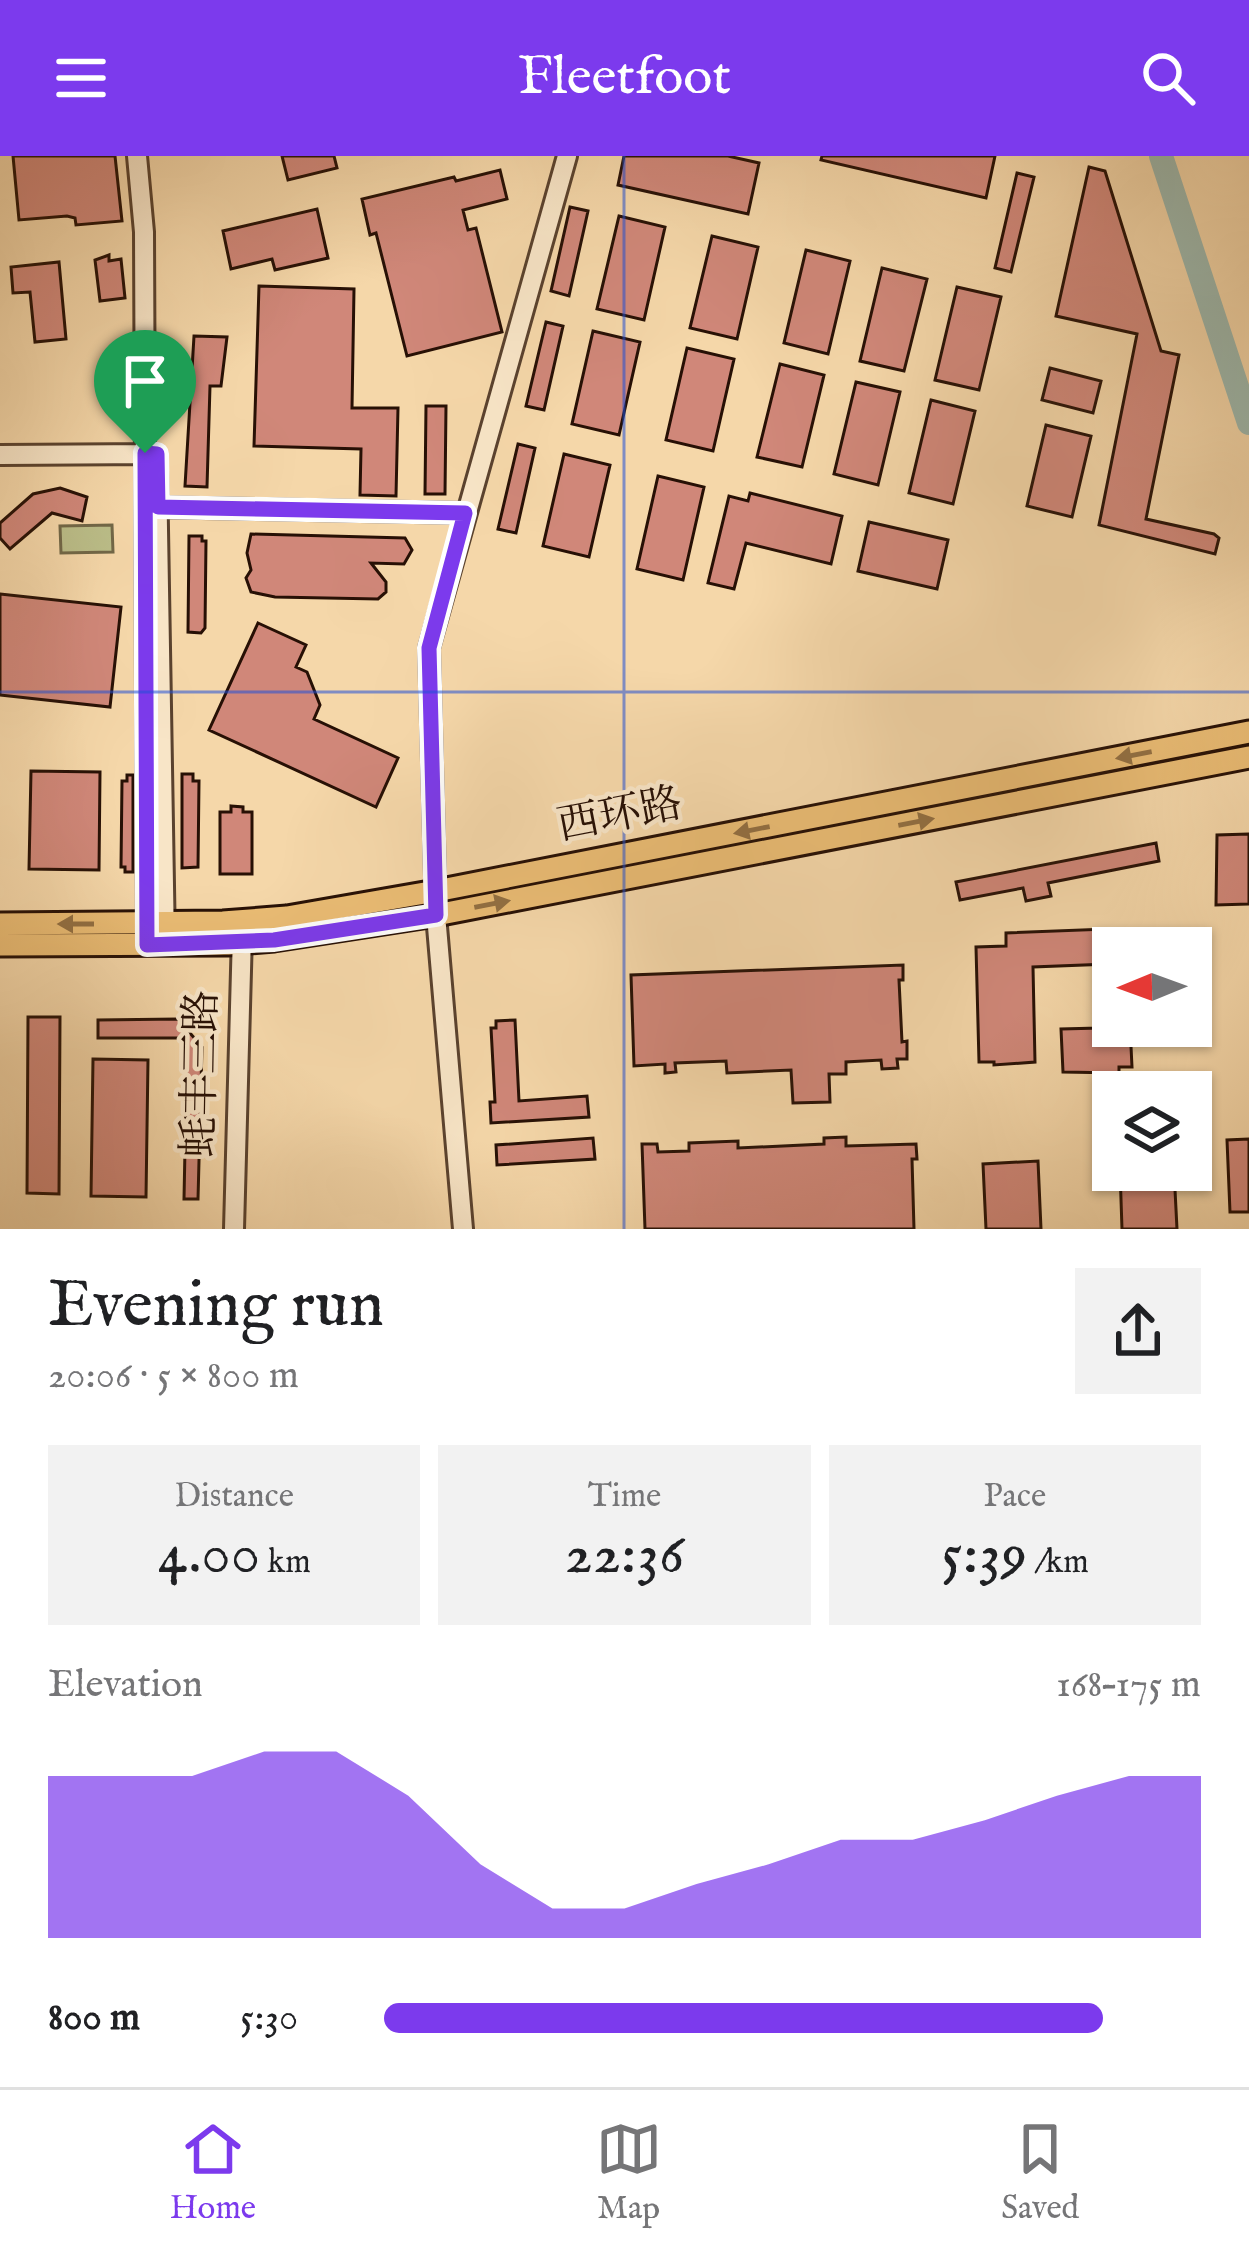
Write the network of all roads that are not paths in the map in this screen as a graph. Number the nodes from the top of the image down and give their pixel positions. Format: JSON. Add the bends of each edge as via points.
{"nodes":[{"id":1,"x":136,"y":156,"type":"edge"},
{"id":2,"x":148,"y":156,"type":"edge"},
{"id":3,"x":567,"y":156,"type":"edge"},
{"id":4,"x":151,"y":454,"type":"junction"},
{"id":5,"x":0,"y":455,"type":"edge"},
{"id":6,"x":152,"y":507,"type":"junction"},
{"id":7,"x":465,"y":513,"type":"junction"},
{"id":8,"x":1249,"y":732,"type":"edge"},
{"id":9,"x":1249,"y":757,"type":"edge"},
{"id":10,"x":436,"y":891,"type":"junction"},
{"id":11,"x":436,"y":915,"type":"junction"},
{"id":12,"x":0,"y":924,"type":"edge"},
{"id":13,"x":236,"y":932,"type":"junction"},
{"id":14,"x":156,"y":934,"type":"junction"},
{"id":15,"x":0,"y":945,"type":"edge"},
{"id":16,"x":224,"y":1229,"type":"edge"},
{"id":17,"x":234,"y":1229,"type":"edge"},
{"id":18,"x":463,"y":1229,"type":"edge"}],
"edges":[{"from":1,"to":4,"type":"street"},
{"from":2,"to":4,"type":"street"},
{"from":3,"to":7,"type":"street"},
{"from":4,"to":5,"type":"street"},
{"from":4,"to":6,"type":"street"},
{"from":6,"to":7,"type":"street"},
{"from":6,"to":14,"type":"street"},
{"from":7,"to":10,"type":"street","via":[[429,648]]},
{"from":8,"to":10,"type":"main road","name":"西环路","one_way":true},
{"from":11,"to":9,"type":"main road","name":"西环路","one_way":true},
{"from":10,"to":11,"type":"street"},
{"from":10,"to":13,"type":"main road","name":"西环路"},
{"from":11,"to":13,"type":"main road","name":"西环路"},
{"from":11,"to":18,"type":"street"},
{"from":14,"to":12,"type":"main road","name":"西环路","one_way":true},
{"from":13,"to":14,"type":"main road","name":"西环路"},
{"from":13,"to":16,"type":"street","name":"蚝丰三路"},
{"from":13,"to":17,"type":"street","name":"蚝丰三路"},
{"from":14,"to":15,"type":"main road","name":"西环路"}]}
